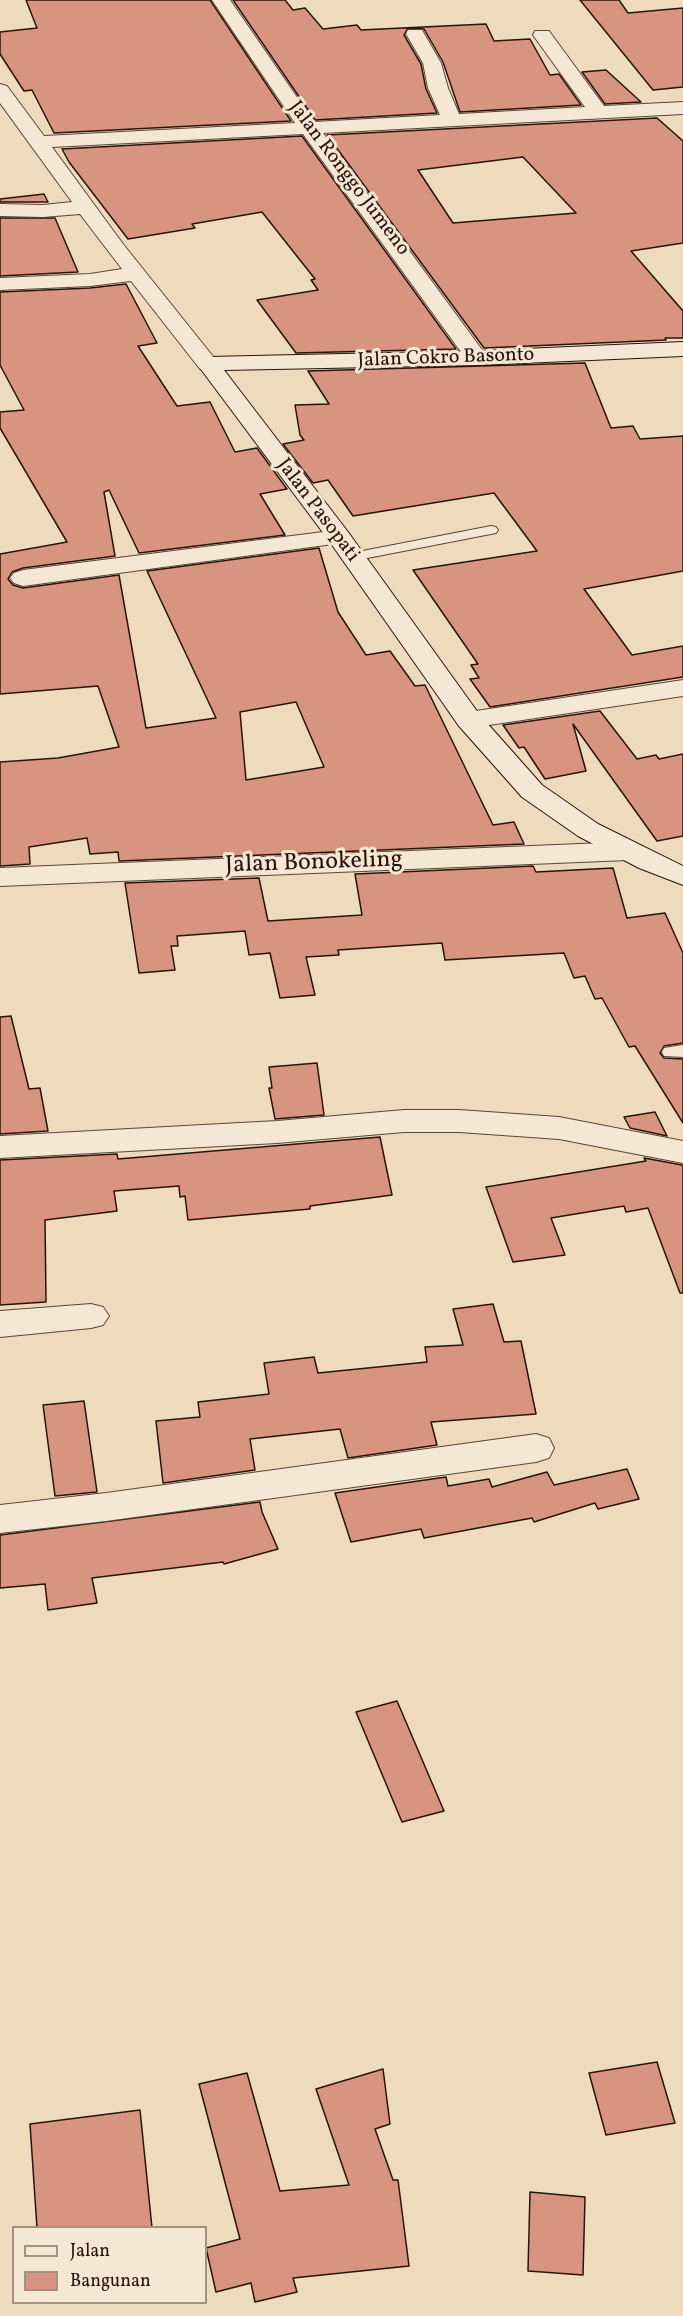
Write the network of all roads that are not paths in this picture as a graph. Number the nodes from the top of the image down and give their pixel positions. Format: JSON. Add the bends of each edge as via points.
{"nodes":[{"id":1,"x":221,"y":0,"type":"edge"},
{"id":2,"x":415,"y":34,"type":"dead end"},
{"id":3,"x":542,"y":35,"type":"dead end"},
{"id":4,"x":0,"y":90,"type":"edge"},
{"id":5,"x":683,"y":108,"type":"edge"},
{"id":6,"x":598,"y":112,"type":"junction"},
{"id":7,"x":452,"y":119,"type":"junction"},
{"id":8,"x":311,"y":129,"type":"junction"},
{"id":9,"x":38,"y":142,"type":"junction"},
{"id":10,"x":86,"y":207,"type":"junction"},
{"id":11,"x":0,"y":210,"type":"edge"},
{"id":12,"x":137,"y":274,"type":"junction"},
{"id":13,"x":0,"y":285,"type":"edge"},
{"id":14,"x":683,"y":348,"type":"edge"},
{"id":15,"x":477,"y":358,"type":"junction"},
{"id":16,"x":208,"y":364,"type":"junction"},
{"id":17,"x":491,"y":530,"type":"dead end"},
{"id":18,"x":346,"y":547,"type":"junction"},
{"id":19,"x":23,"y":578,"type":"dead end"},
{"id":20,"x":683,"y":688,"type":"edge"},
{"id":21,"x":469,"y":720,"type":"junction"},
{"id":22,"x":628,"y":851,"type":"junction"},
{"id":23,"x":683,"y":876,"type":"edge"},
{"id":24,"x":0,"y":877,"type":"edge"},
{"id":25,"x":0,"y":1148,"type":"edge"},
{"id":26,"x":683,"y":1152,"type":"edge"},
{"id":27,"x":91,"y":1316,"type":"dead end"},
{"id":28,"x":0,"y":1324,"type":"edge"},
{"id":29,"x":536,"y":1448,"type":"dead end"},
{"id":30,"x":0,"y":1519,"type":"edge"}],
"edges":[{"from":1,"to":8,"type":"street","name":"Jalan Ronggo Jumeno"},
{"from":2,"to":7,"type":"street","via":[[432,63]]},
{"from":3,"to":6,"type":"street"},
{"from":4,"to":9,"type":"street","name":"Jalan Pasopati"},
{"from":5,"to":6,"type":"street"},
{"from":6,"to":7,"type":"street"},
{"from":7,"to":8,"type":"street"},
{"from":8,"to":9,"type":"street"},
{"from":8,"to":15,"type":"street","name":"Jalan Ronggo Jumeno"},
{"from":9,"to":10,"type":"street","name":"Jalan Pasopati"},
{"from":10,"to":11,"type":"street"},
{"from":10,"to":12,"type":"street","name":"Jalan Pasopati"},
{"from":12,"to":13,"type":"street"},
{"from":12,"to":16,"type":"street","name":"Jalan Pasopati"},
{"from":14,"to":15,"type":"street","name":"Jalan Cokro Basonto"},
{"from":15,"to":16,"type":"street","name":"Jalan Cokro Basonto"},
{"from":16,"to":18,"type":"street","name":"Jalan Pasopati"},
{"from":17,"to":18,"type":"lane"},
{"from":18,"to":19,"type":"street"},
{"from":18,"to":21,"type":"street","name":"Jalan Pasopati"},
{"from":20,"to":21,"type":"street"},
{"from":21,"to":22,"type":"street","name":"Jalan Pasopati","via":[[532,791],[588,830]]},
{"from":22,"to":23,"type":"street","name":"Jalan Pasopati"},
{"from":22,"to":24,"type":"street","name":"Jalan Bonokeling"},
{"from":25,"to":26,"type":"street","via":[[404,1121],[459,1121],[559,1128]]},
{"from":27,"to":28,"type":"street"},
{"from":29,"to":30,"type":"street"}]}
